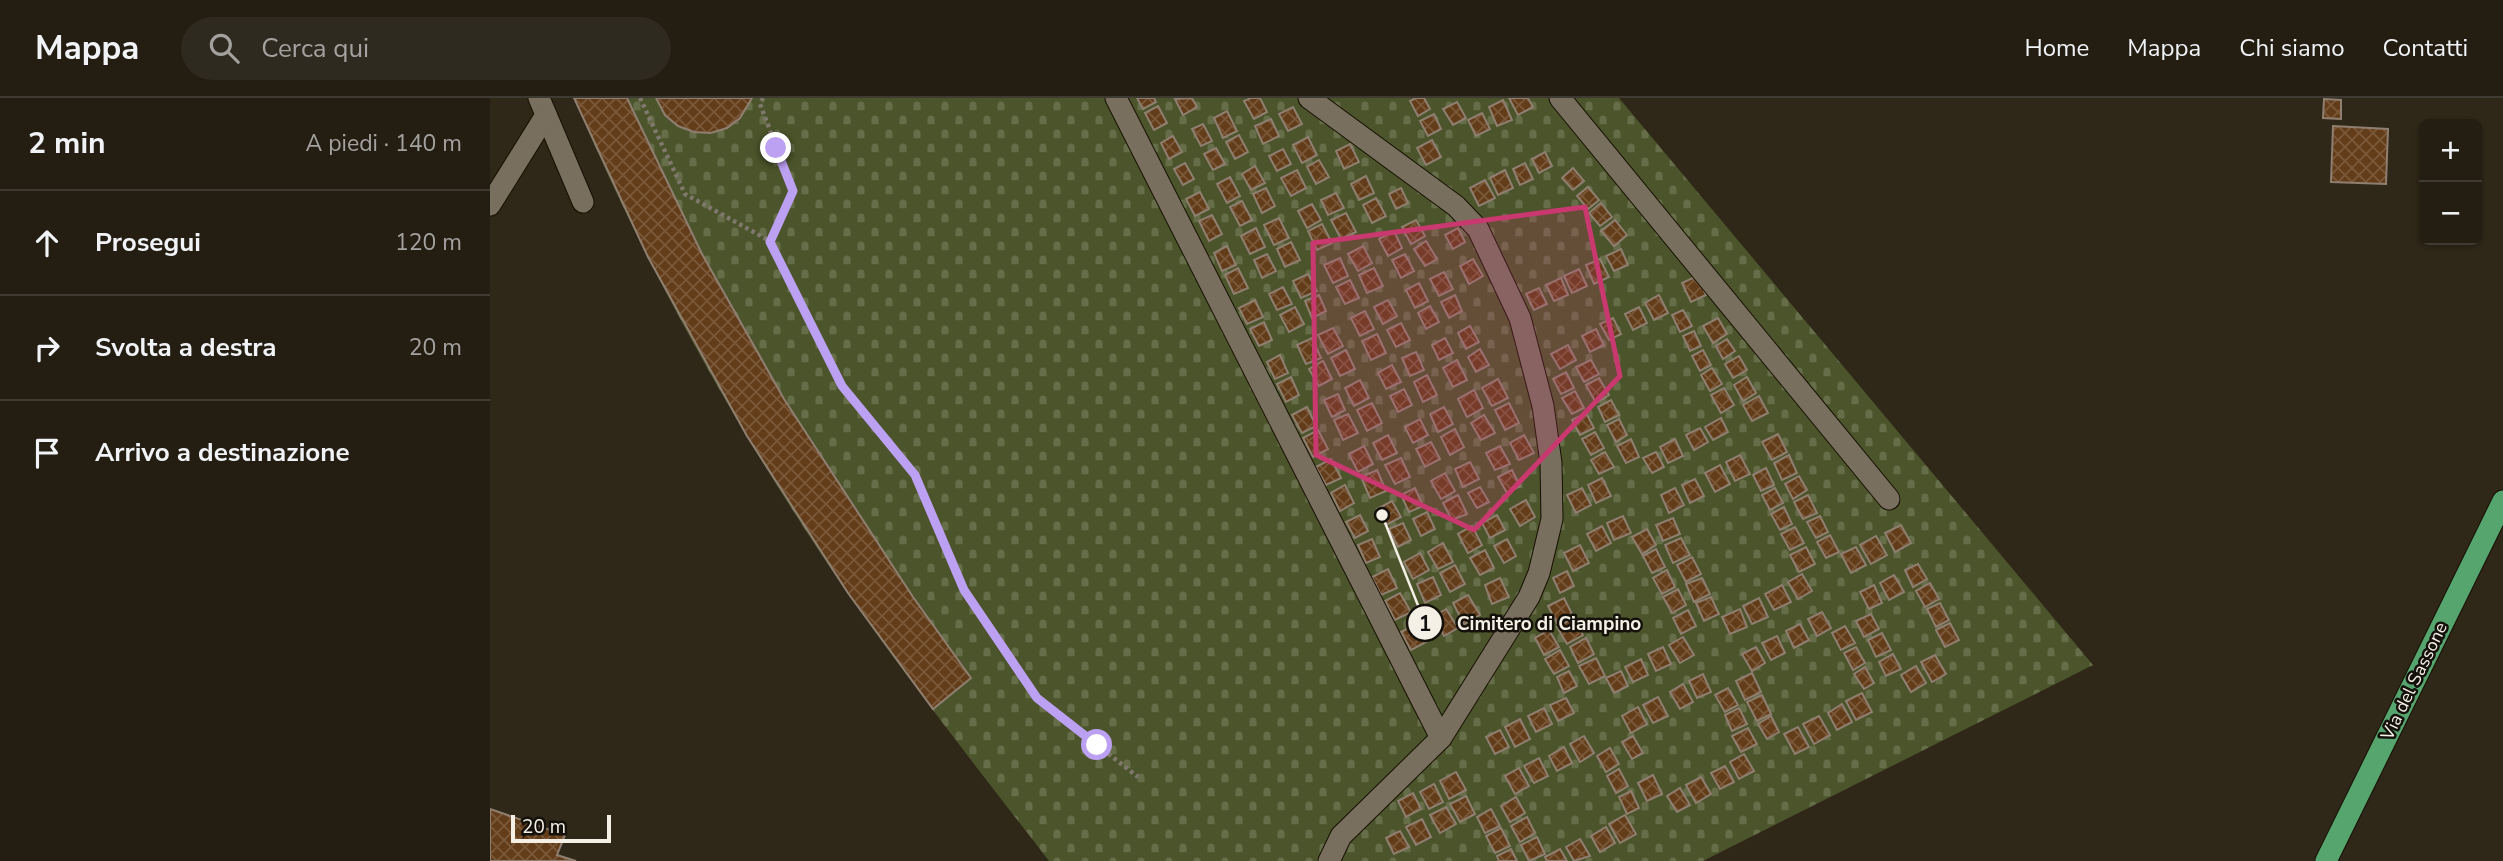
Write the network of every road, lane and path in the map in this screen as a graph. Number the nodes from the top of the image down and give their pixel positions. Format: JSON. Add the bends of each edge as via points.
{"nodes":[{"id":1,"x":640,"y":98,"type":"edge"},
{"id":2,"x":764,"y":98,"type":"edge"},
{"id":3,"x":1116,"y":98,"type":"edge"},
{"id":4,"x":1309,"y":98,"type":"edge"},
{"id":5,"x":1560,"y":98,"type":"edge"},
{"id":6,"x":542,"y":107,"type":"edge"},
{"id":7,"x":583,"y":202,"type":"dead end"},
{"id":8,"x":490,"y":205,"type":"edge"},
{"id":9,"x":770,"y":242,"type":"junction"},
{"id":10,"x":1889,"y":499,"type":"dead end"},
{"id":11,"x":2503,"y":502,"type":"edge"},
{"id":12,"x":1441,"y":738,"type":"junction"},
{"id":13,"x":1138,"y":777,"type":"dead end"},
{"id":14,"x":1329,"y":861,"type":"edge"},
{"id":15,"x":2326,"y":861,"type":"edge"}],
"edges":[{"from":1,"to":9,"type":"path","via":[[685,194]]},
{"from":2,"to":9,"type":"path","via":[[760,104],[793,191]]},
{"from":3,"to":12,"type":"street"},
{"from":4,"to":12,"type":"street","via":[[1432,185],[1478,229],[1520,318],[1543,406],[1552,519],[1539,573],[1517,619]]},
{"from":5,"to":10,"type":"street"},
{"from":6,"to":7,"type":"street"},
{"from":6,"to":8,"type":"street"},
{"from":9,"to":13,"type":"path","via":[[842,386],[915,475],[964,590],[1037,698]]},
{"from":11,"to":15,"type":"main road","name":"Via del Sassone"},
{"from":12,"to":14,"type":"street","via":[[1341,836]]}]}
